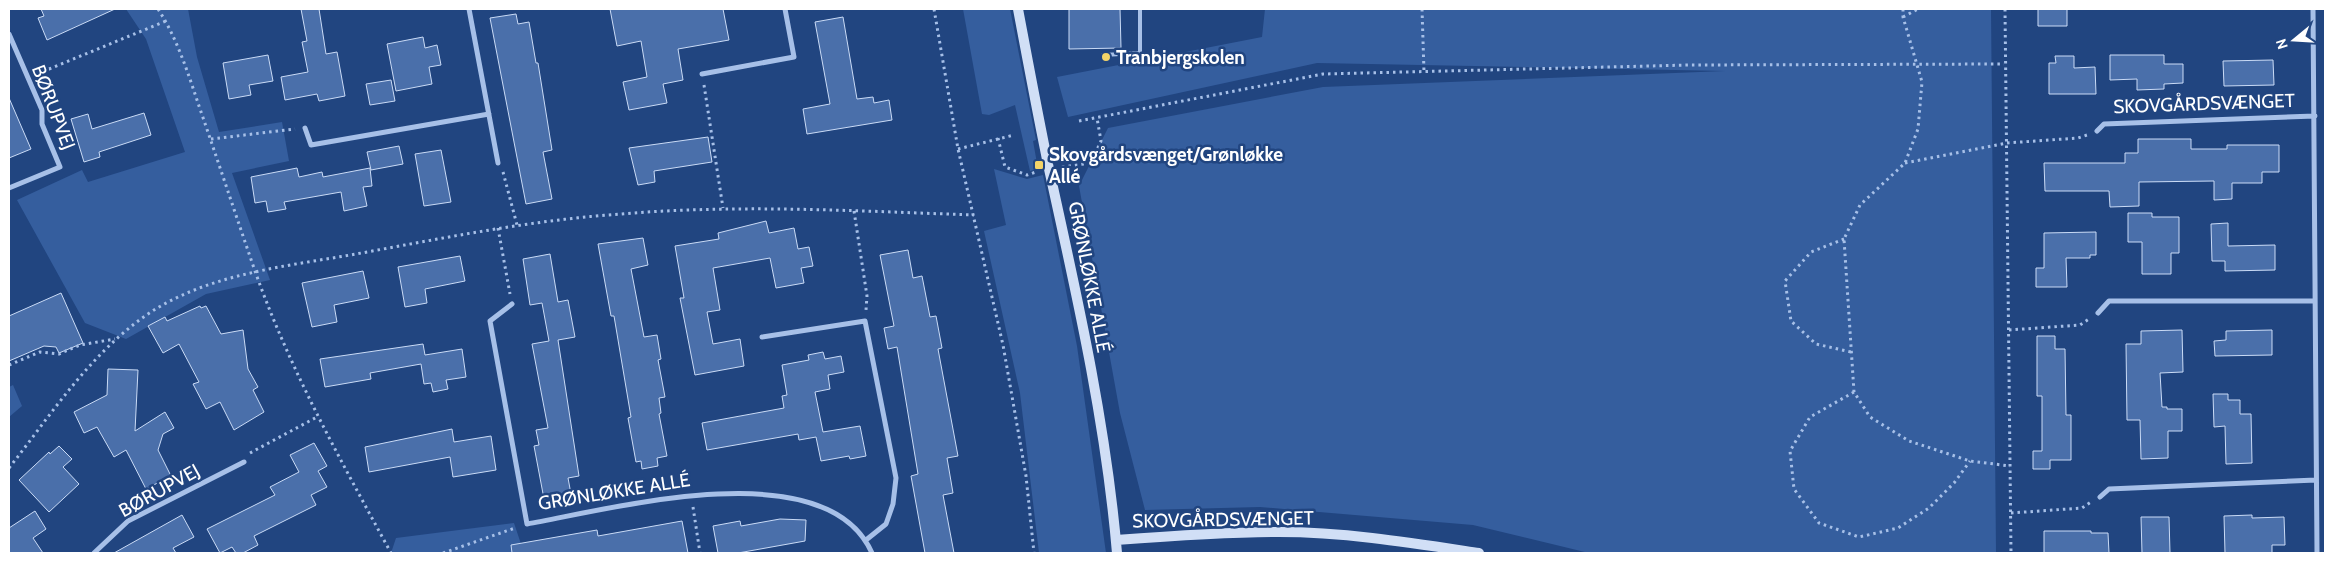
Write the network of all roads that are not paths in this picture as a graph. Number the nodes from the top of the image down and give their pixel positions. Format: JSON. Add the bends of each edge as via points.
{"nodes":[{"id":1,"x":469,"y":9,"type":"edge"},
{"id":2,"x":785,"y":9,"type":"edge"},
{"id":3,"x":1018,"y":9,"type":"edge"},
{"id":4,"x":1140,"y":9,"type":"edge"},
{"id":5,"x":2313,"y":9,"type":"edge"},
{"id":6,"x":9,"y":34,"type":"edge"},
{"id":7,"x":1103,"y":55,"type":"dead end"},
{"id":8,"x":702,"y":74,"type":"road end"},
{"id":9,"x":489,"y":114,"type":"junction"},
{"id":10,"x":2314,"y":116,"type":"junction"},
{"id":11,"x":306,"y":128,"type":"road end"},
{"id":12,"x":2097,"y":131,"type":"road end"},
{"id":13,"x":498,"y":162,"type":"road end"},
{"id":14,"x":9,"y":188,"type":"edge"},
{"id":15,"x":2315,"y":301,"type":"junction"},
{"id":16,"x":512,"y":304,"type":"road end"},
{"id":17,"x":2098,"y":313,"type":"road end"},
{"id":18,"x":762,"y":337,"type":"dead end"},
{"id":19,"x":244,"y":462,"type":"road end"},
{"id":20,"x":2316,"y":480,"type":"junction"},
{"id":21,"x":2100,"y":496,"type":"road end"},
{"id":22,"x":866,"y":540,"type":"junction"},
{"id":23,"x":1116,"y":540,"type":"junction"},
{"id":24,"x":94,"y":553,"type":"edge"},
{"id":25,"x":872,"y":553,"type":"edge"},
{"id":26,"x":1117,"y":553,"type":"edge"},
{"id":27,"x":1479,"y":553,"type":"edge"},
{"id":28,"x":2317,"y":553,"type":"edge"}],
"edges":[{"from":1,"to":9,"type":"street"},
{"from":2,"to":8,"type":"street","via":[[794,57]]},
{"from":3,"to":23,"type":"street","name":"GRØNLØKKE ALLÉ","via":[[1078,295]]},
{"from":4,"to":7,"type":"lane","via":[[1140,53]]},
{"from":5,"to":10,"type":"street","name":"SKOVGÅRDSVÆNGET"},
{"from":6,"to":14,"type":"street","name":"BØRUPVEJ","via":[[42,110],[42,124],[60,167]]},
{"from":9,"to":11,"type":"street","via":[[311,145]]},
{"from":9,"to":13,"type":"street"},
{"from":10,"to":12,"type":"street","name":"SKOVGÅRDSVÆNGET","via":[[2104,124]]},
{"from":10,"to":15,"type":"street","name":"SKOVGÅRDSVÆNGET"},
{"from":15,"to":17,"type":"street","via":[[2109,301]]},
{"from":15,"to":20,"type":"street","name":"SKOVGÅRDSVÆNGET"},
{"from":16,"to":22,"type":"street","name":"GRØNLØKKE ALLÉ","via":[[490,321],[527,524],[691,495],[758,493],[789,496],[815,504],[844,520]]},
{"from":18,"to":22,"type":"street","via":[[866,321],[896,478],[893,504],[886,524]]},
{"from":19,"to":24,"type":"street","name":"BØRUPVEJ","via":[[128,521]]},
{"from":20,"to":21,"type":"street","via":[[2109,489]]},
{"from":20,"to":28,"type":"street","name":"SKOVGÅRDSVÆNGET"},
{"from":22,"to":25,"type":"street","name":"GRØNLØKKE ALLÉ"},
{"from":23,"to":26,"type":"street","name":"GRØNLØKKE ALLÉ"},
{"from":23,"to":27,"type":"street","name":"SKOVGÅRDSVÆNGET","via":[[1280,532],[1379,538]]}]}
